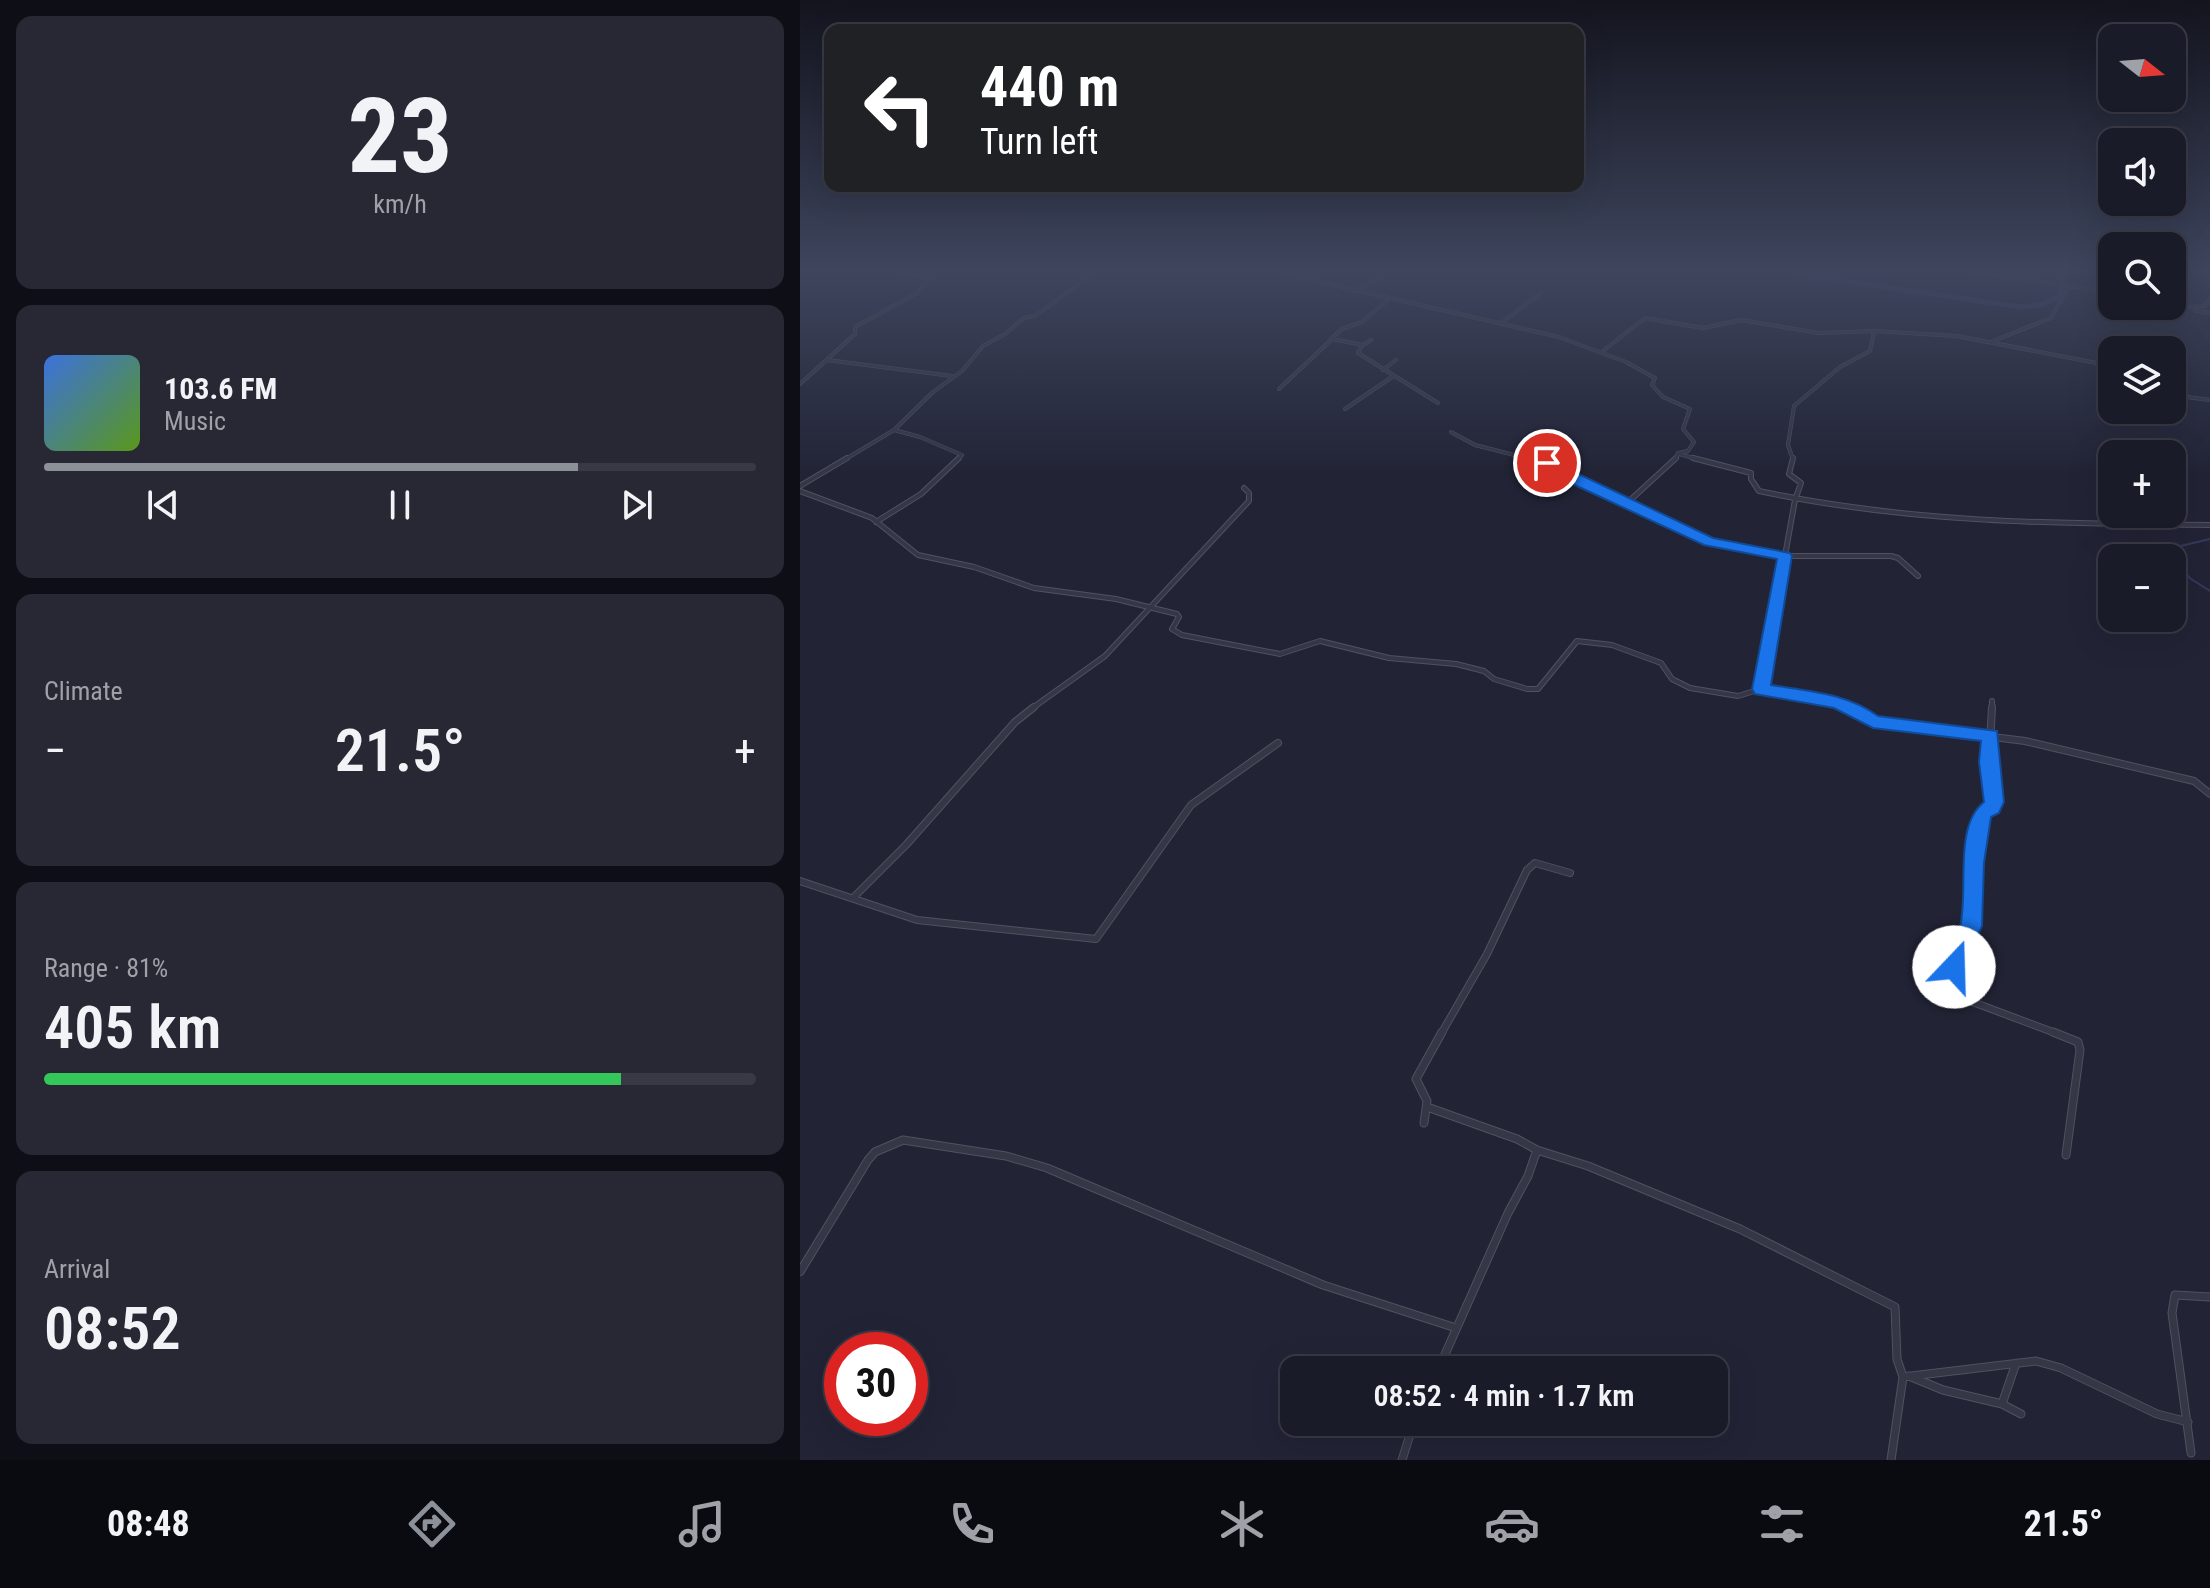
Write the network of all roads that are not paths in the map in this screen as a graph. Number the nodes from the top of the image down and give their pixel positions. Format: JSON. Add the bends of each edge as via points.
{"nodes":[{"id":1,"x":852,"y":337,"type":"edge"},
{"id":2,"x":996,"y":337,"type":"edge"},
{"id":3,"x":1548,"y":337,"type":"edge"},
{"id":4,"x":1621,"y":337,"type":"edge"},
{"id":5,"x":1873,"y":337,"type":"edge"},
{"id":6,"x":1963,"y":337,"type":"edge"},
{"id":7,"x":2008,"y":337,"type":"edge"},
{"id":8,"x":1332,"y":339,"type":"joint"},
{"id":9,"x":1371,"y":340,"type":"dead end"},
{"id":10,"x":1988,"y":342,"type":"junction"},
{"id":11,"x":1363,"y":345,"type":"junction"},
{"id":12,"x":1602,"y":352,"type":"junction"},
{"id":13,"x":827,"y":360,"type":"junction"},
{"id":14,"x":1396,"y":360,"type":"dead end"},
{"id":15,"x":2098,"y":363,"type":"edge"},
{"id":16,"x":1383,"y":370,"type":"junction"},
{"id":17,"x":953,"y":376,"type":"junction"},
{"id":18,"x":1392,"y":377,"type":"junction"},
{"id":19,"x":800,"y":384,"type":"edge"},
{"id":20,"x":1279,"y":389,"type":"dead end"},
{"id":21,"x":2186,"y":397,"type":"edge"},
{"id":22,"x":2210,"y":400,"type":"edge"},
{"id":23,"x":1438,"y":403,"type":"dead end"},
{"id":24,"x":1345,"y":409,"type":"dead end"},
{"id":25,"x":894,"y":430,"type":"junction"},
{"id":26,"x":1451,"y":432,"type":"dead end"},
{"id":27,"x":1678,"y":453,"type":"junction"},
{"id":28,"x":1244,"y":488,"type":"dead end"},
{"id":29,"x":800,"y":489,"type":"edge"},
{"id":30,"x":1795,"y":500,"type":"junction"},
{"id":31,"x":1626,"y":504,"type":"junction"},
{"id":32,"x":876,"y":522,"type":"junction"},
{"id":33,"x":2210,"y":525,"type":"edge"},
{"id":34,"x":1785,"y":556,"type":"junction"},
{"id":35,"x":1918,"y":576,"type":"dead end"},
{"id":36,"x":1150,"y":606,"type":"junction"},
{"id":37,"x":1761,"y":689,"type":"junction"},
{"id":38,"x":1992,"y":701,"type":"dead end"},
{"id":39,"x":1991,"y":736,"type":"junction"},
{"id":40,"x":1278,"y":743,"type":"dead end"},
{"id":41,"x":2210,"y":794,"type":"edge"},
{"id":42,"x":1570,"y":873,"type":"dead end"},
{"id":43,"x":800,"y":881,"type":"edge"},
{"id":44,"x":853,"y":898,"type":"junction"},
{"id":45,"x":1430,"y":1108,"type":"junction"},
{"id":46,"x":1424,"y":1123,"type":"dead end"},
{"id":47,"x":1537,"y":1150,"type":"junction"},
{"id":48,"x":2066,"y":1155,"type":"dead end"},
{"id":49,"x":800,"y":1272,"type":"edge"},
{"id":50,"x":2210,"y":1297,"type":"edge"},
{"id":51,"x":1456,"y":1328,"type":"junction"},
{"id":52,"x":1444,"y":1356,"type":"edge"},
{"id":53,"x":2016,"y":1363,"type":"junction"},
{"id":54,"x":1905,"y":1376,"type":"junction"},
{"id":55,"x":2002,"y":1404,"type":"junction"},
{"id":56,"x":2021,"y":1414,"type":"dead end"},
{"id":57,"x":2188,"y":1422,"type":"junction"},
{"id":58,"x":1410,"y":1436,"type":"edge"},
{"id":59,"x":2191,"y":1453,"type":"dead end"},
{"id":60,"x":1402,"y":1460,"type":"edge"},
{"id":61,"x":1891,"y":1460,"type":"edge"}],
"edges":[{"from":1,"to":13,"type":"street"},
{"from":2,"to":17,"type":"street"},
{"from":3,"to":12,"type":"street"},
{"from":4,"to":12,"type":"street"},
{"from":5,"to":30,"type":"street","via":[[1870,351],[1818,383],[1792,410],[1789,474],[1801,483]]},
{"from":6,"to":10,"type":"street"},
{"from":7,"to":10,"type":"street"},
{"from":8,"to":11,"type":"street"},
{"from":8,"to":20,"type":"street"},
{"from":9,"to":11,"type":"street"},
{"from":10,"to":15,"type":"street"},
{"from":11,"to":16,"type":"street","via":[[1358,353]]},
{"from":12,"to":27,"type":"street","via":[[1655,378],[1652,385],[1660,395],[1690,409],[1683,430],[1694,442],[1688,451]]},
{"from":13,"to":17,"type":"street"},
{"from":13,"to":19,"type":"street"},
{"from":14,"to":16,"type":"street"},
{"from":16,"to":18,"type":"street"},
{"from":17,"to":25,"type":"street"},
{"from":18,"to":23,"type":"street"},
{"from":18,"to":24,"type":"street"},
{"from":21,"to":22,"type":"street"},
{"from":25,"to":29,"type":"street"},
{"from":25,"to":32,"type":"street","via":[[962,455],[921,494]]},
{"from":26,"to":31,"type":"street","via":[[1475,445],[1547,463]]},
{"from":27,"to":30,"type":"street","via":[[1751,473],[1759,491]]},
{"from":27,"to":31,"type":"street"},
{"from":28,"to":36,"type":"street","via":[[1249,501]]},
{"from":29,"to":32,"type":"street"},
{"from":30,"to":33,"type":"street","via":[[1967,522]]},
{"from":30,"to":34,"type":"street"},
{"from":31,"to":34,"type":"street","via":[[1709,542]]},
{"from":32,"to":36,"type":"street","via":[[918,555],[1034,588]]},
{"from":34,"to":35,"type":"street","via":[[1891,556]]},
{"from":34,"to":37,"type":"street"},
{"from":36,"to":37,"type":"street","via":[[1179,615],[1172,629],[1182,635],[1280,654],[1320,641],[1389,658],[1456,664],[1531,690],[1555,673],[1581,641],[1612,645],[1661,663],[1672,679],[1690,688],[1738,696]]},
{"from":36,"to":44,"type":"street","via":[[1105,656],[1015,722]]},
{"from":37,"to":39,"type":"street","via":[[1837,702],[1873,722]]},
{"from":38,"to":39,"type":"street"},
{"from":39,"to":41,"type":"street","via":[[2194,781]]},
{"from":39,"to":48,"type":"street","via":[[1994,802],[1982,813],[1971,926],[1947,988],[2078,1042]]},
{"from":40,"to":44,"type":"street","via":[[1191,805],[1096,939],[917,920]]},
{"from":42,"to":45,"type":"street","via":[[1535,863],[1527,870],[1487,954],[1416,1079]]},
{"from":43,"to":44,"type":"street"},
{"from":45,"to":46,"type":"street"},
{"from":45,"to":47,"type":"street"},
{"from":47,"to":51,"type":"street"},
{"from":47,"to":54,"type":"street","via":[[1740,1229],[1895,1307],[1897,1359]]},
{"from":49,"to":51,"type":"street","via":[[868,1160],[903,1140],[1047,1168],[1323,1285]]},
{"from":50,"to":57,"type":"street","via":[[2175,1295],[2172,1313]]},
{"from":51,"to":52,"type":"street"},
{"from":53,"to":54,"type":"street"},
{"from":53,"to":55,"type":"street"},
{"from":53,"to":57,"type":"street","via":[[2036,1361],[2061,1368],[2157,1414]]},
{"from":54,"to":55,"type":"street"},
{"from":54,"to":61,"type":"street"},
{"from":55,"to":56,"type":"street"},
{"from":57,"to":59,"type":"street"},
{"from":58,"to":60,"type":"street"}]}
